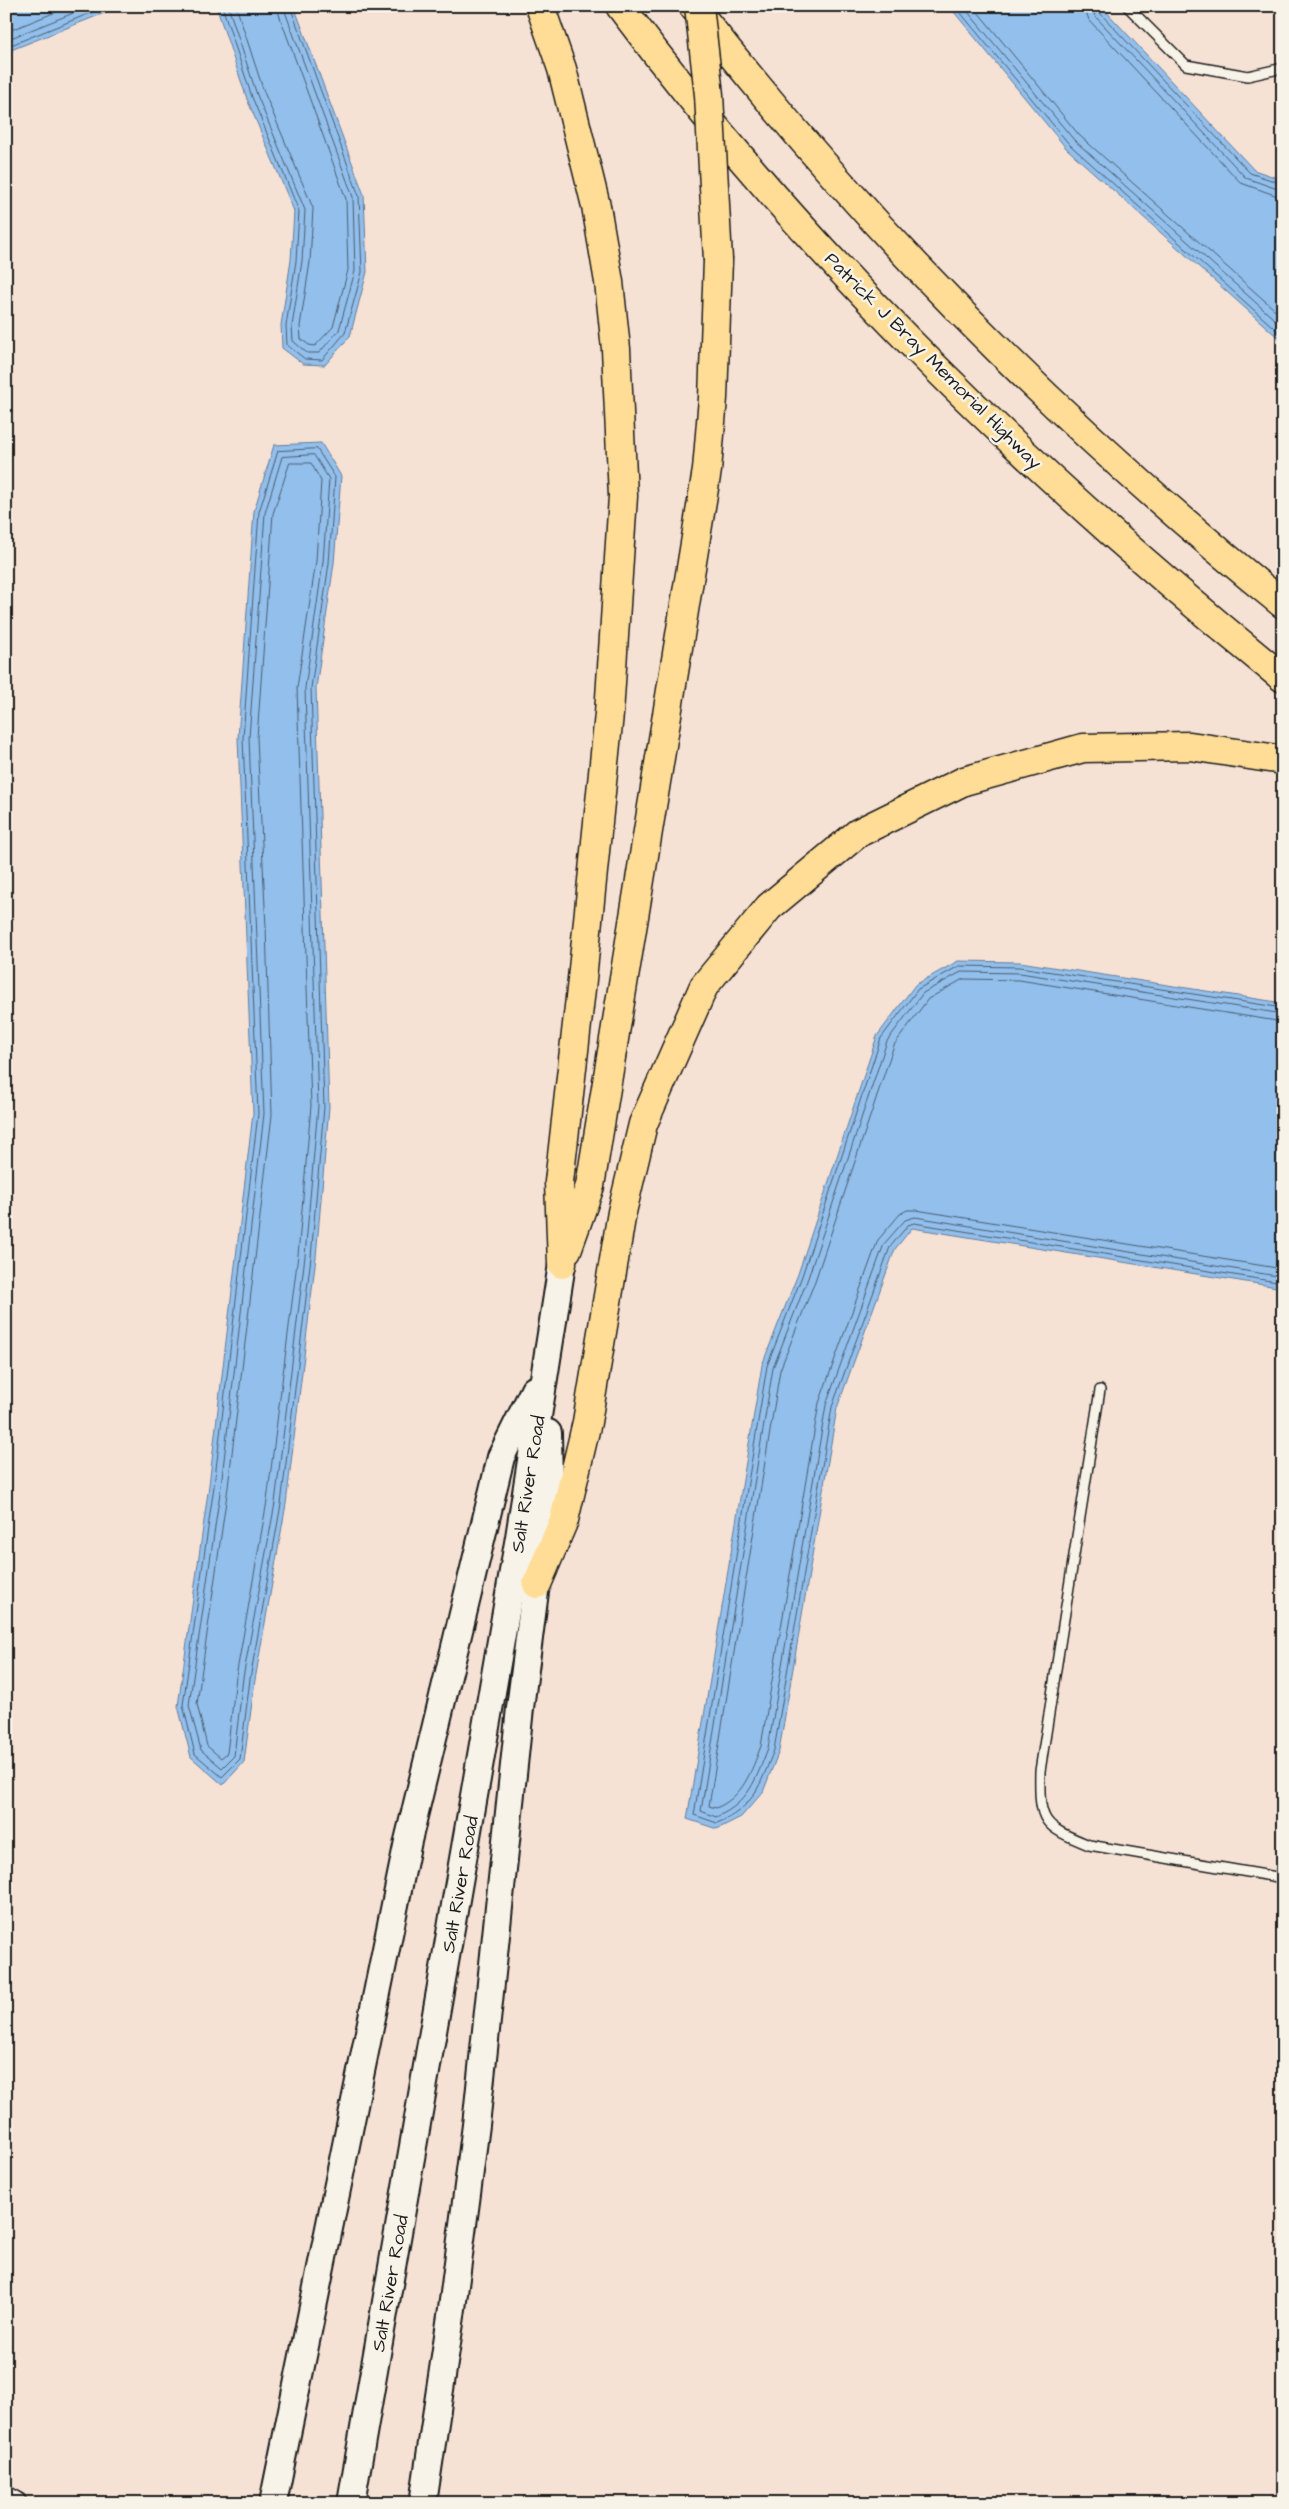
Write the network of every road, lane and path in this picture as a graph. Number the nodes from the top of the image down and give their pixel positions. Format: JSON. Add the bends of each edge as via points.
{"nodes":[{"id":1,"x":540,"y":6,"type":"edge"},
{"id":2,"x":620,"y":6,"type":"edge"},
{"id":3,"x":693,"y":6,"type":"edge"},
{"id":4,"x":699,"y":6,"type":"edge"},
{"id":5,"x":1127,"y":6,"type":"edge"},
{"id":6,"x":1283,"y":68,"type":"edge"},
{"id":7,"x":1283,"y":604,"type":"edge"},
{"id":8,"x":1283,"y":678,"type":"edge"},
{"id":9,"x":1283,"y":760,"type":"edge"},
{"id":10,"x":562,"y":1264,"type":"junction"},
{"id":11,"x":546,"y":1367,"type":"junction"},
{"id":12,"x":1100,"y":1390,"type":"dead end"},
{"id":13,"x":537,"y":1584,"type":"junction"},
{"id":14,"x":1283,"y":1878,"type":"edge"},
{"id":15,"x":428,"y":2495,"type":"edge"},
{"id":16,"x":6,"y":2498,"type":"edge"},
{"id":17,"x":15,"y":2503,"type":"edge"},
{"id":18,"x":273,"y":2503,"type":"edge"},
{"id":19,"x":351,"y":2503,"type":"edge"}],
"edges":[{"from":1,"to":10,"type":"highway","via":[[562,69],[596,206],[609,282],[616,349],[623,496],[609,714],[559,1182]]},
{"from":2,"to":8,"type":"highway","name":"Patrick J Bray Memorial Highway","via":[[758,176],[860,289],[969,401],[1158,574]]},
{"from":3,"to":7,"type":"highway","via":[[844,186],[1007,358],[1186,523]]},
{"from":4,"to":10,"type":"highway","bridge":true,"via":[[709,95],[718,260],[713,398],[698,531],[590,1186]]},
{"from":5,"to":6,"type":"lane","via":[[1186,65],[1248,76]]},
{"from":9,"to":13,"type":"highway","via":[[1190,746],[1083,748],[964,780],[858,833],[769,907],[704,986],[643,1124],[622,1212],[585,1431],[564,1520]]},
{"from":10,"to":11,"type":"main road","name":"Salt River Road"},
{"from":11,"to":13,"type":"main road","via":[[549,1483]]},
{"from":11,"to":18,"type":"main road","via":[[501,1457],[408,1841]]},
{"from":11,"to":19,"type":"main road","name":"Salt River Road"},
{"from":12,"to":14,"type":"lane","via":[[1040,1772],[1039,1805],[1048,1824],[1088,1845]]},
{"from":13,"to":15,"type":"main road","via":[[519,1718],[476,2125]]},
{"from":16,"to":17,"type":"street"}]}
